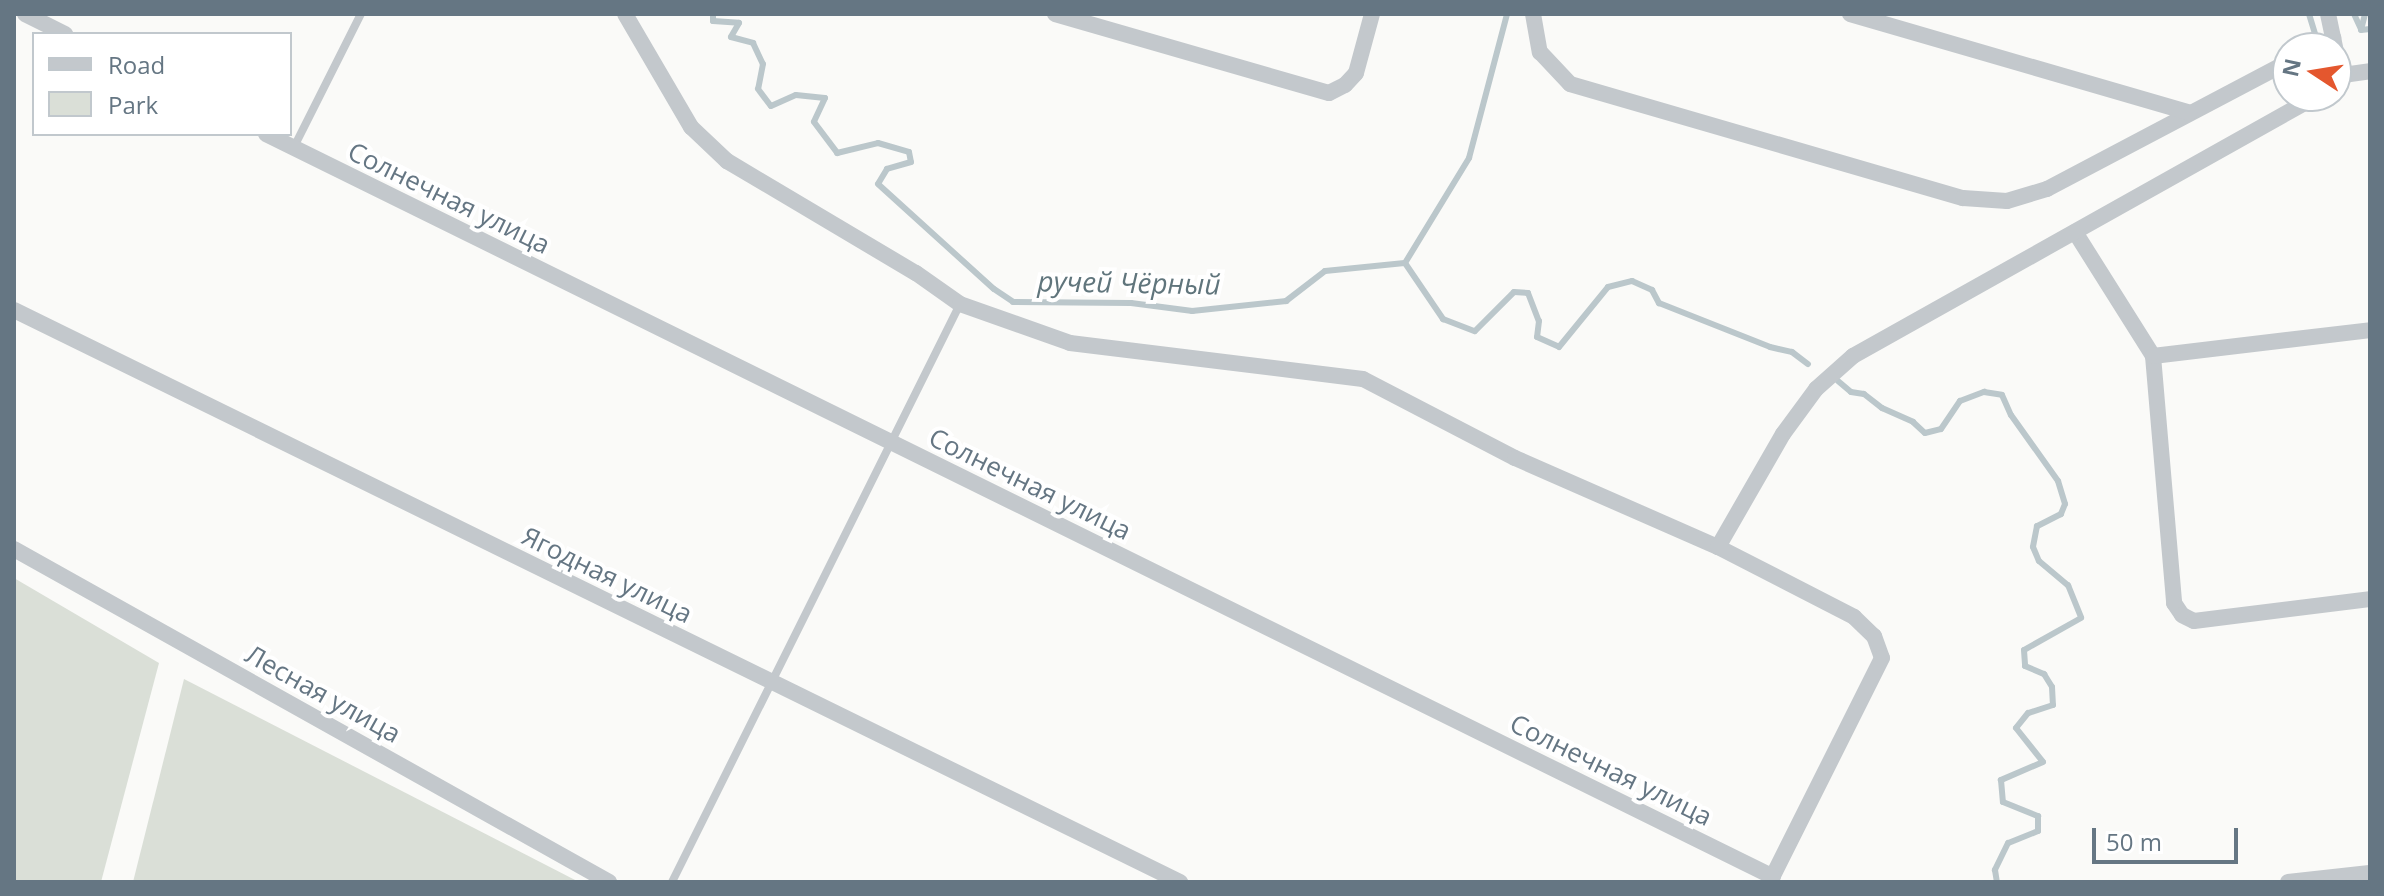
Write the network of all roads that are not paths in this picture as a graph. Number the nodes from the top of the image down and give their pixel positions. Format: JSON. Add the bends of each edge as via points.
{"nodes":[{"id":1,"x":25,"y":14,"type":"edge"},
{"id":2,"x":361,"y":14,"type":"edge"},
{"id":3,"x":1055,"y":14,"type":"edge"},
{"id":4,"x":1372,"y":14,"type":"edge"},
{"id":5,"x":1533,"y":14,"type":"edge"},
{"id":6,"x":1850,"y":14,"type":"edge"},
{"id":7,"x":623,"y":16,"type":"edge"},
{"id":8,"x":1096,"y":20,"type":"edge"},
{"id":9,"x":61,"y":32,"type":"edge"},
{"id":10,"x":2272,"y":70,"type":"edge"},
{"id":11,"x":2289,"y":112,"type":"edge"},
{"id":12,"x":2190,"y":113,"type":"junction"},
{"id":13,"x":270,"y":136,"type":"edge"},
{"id":14,"x":293,"y":148,"type":"junction"},
{"id":15,"x":2075,"y":232,"type":"junction"},
{"id":16,"x":960,"y":304,"type":"junction"},
{"id":17,"x":14,"y":310,"type":"edge"},
{"id":18,"x":2370,"y":330,"type":"edge"},
{"id":19,"x":2153,"y":356,"type":"junction"},
{"id":20,"x":890,"y":442,"type":"junction"},
{"id":21,"x":1718,"y":547,"type":"junction"},
{"id":22,"x":14,"y":549,"type":"edge"},
{"id":23,"x":2370,"y":599,"type":"edge"},
{"id":24,"x":772,"y":684,"type":"junction"},
{"id":25,"x":2370,"y":873,"type":"edge"},
{"id":26,"x":1772,"y":879,"type":"edge"},
{"id":27,"x":609,"y":882,"type":"edge"},
{"id":28,"x":672,"y":882,"type":"edge"},
{"id":29,"x":1180,"y":882,"type":"edge"},
{"id":30,"x":2288,"y":882,"type":"edge"}],
"edges":[{"from":1,"to":9,"type":"street"},
{"from":2,"to":14,"type":"lane"},
{"from":3,"to":8,"type":"street"},
{"from":4,"to":8,"type":"street","via":[[1356,73],[1329,93]]},
{"from":5,"to":12,"type":"street","via":[[1540,52],[1570,84],[1963,198],[2007,201],[2047,189]]},
{"from":6,"to":12,"type":"street"},
{"from":7,"to":16,"type":"street","via":[[691,127],[727,161]]},
{"from":10,"to":12,"type":"street"},
{"from":11,"to":15,"type":"street"},
{"from":13,"to":14,"type":"street","name":"Солнечная улица"},
{"from":14,"to":20,"type":"street","name":"Солнечная улица"},
{"from":15,"to":19,"type":"street"},
{"from":15,"to":21,"type":"street","via":[[1844,364],[1816,389],[1783,434]]},
{"from":16,"to":20,"type":"lane"},
{"from":16,"to":21,"type":"street","via":[[1070,343],[1363,379],[1515,458]]},
{"from":17,"to":24,"type":"street","name":"Ягодная улица"},
{"from":18,"to":19,"type":"street"},
{"from":19,"to":23,"type":"street","via":[[2174,603],[2182,615],[2194,621]]},
{"from":20,"to":24,"type":"lane"},
{"from":20,"to":26,"type":"street","name":"Солнечная улица"},
{"from":21,"to":26,"type":"street","via":[[1854,617],[1874,636],[1882,658]]},
{"from":22,"to":27,"type":"street","name":"Лесная улица"},
{"from":24,"to":28,"type":"lane"},
{"from":24,"to":29,"type":"street","name":"Ягодная улица"},
{"from":25,"to":30,"type":"street"}]}
